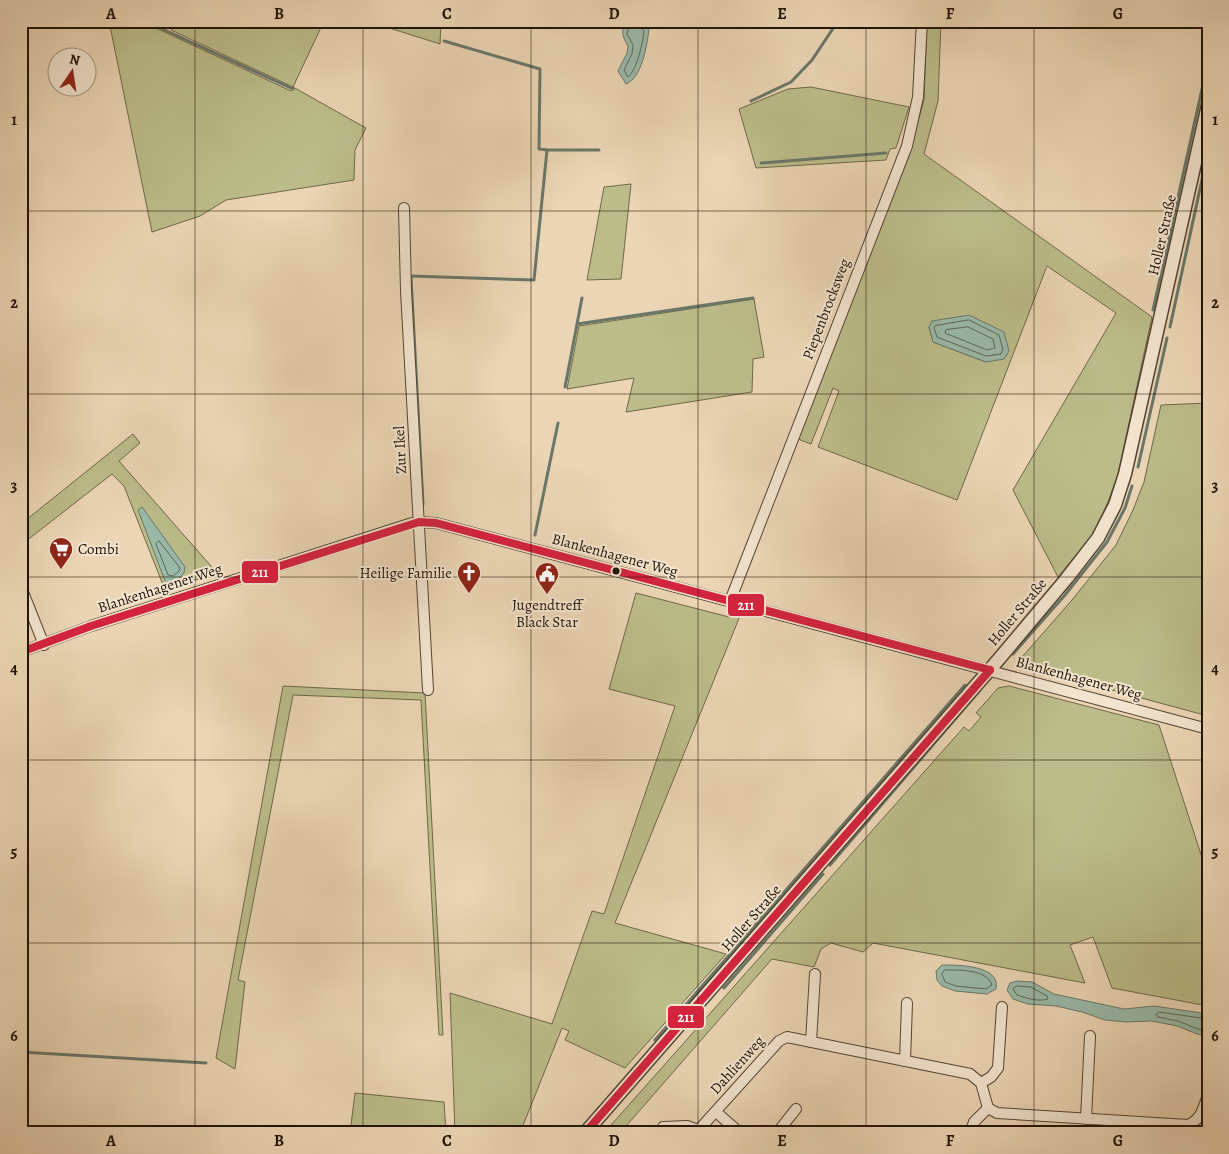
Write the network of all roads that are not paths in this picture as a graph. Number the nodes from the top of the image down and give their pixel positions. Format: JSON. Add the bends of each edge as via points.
{"nodes":[{"id":1,"x":922,"y":21,"type":"edge"},
{"id":2,"x":1208,"y":105,"type":"edge"},
{"id":3,"x":404,"y":208,"type":"dead end"},
{"id":4,"x":419,"y":522,"type":"junction"},
{"id":5,"x":21,"y":587,"type":"edge"},
{"id":6,"x":730,"y":602,"type":"junction"},
{"id":7,"x":44,"y":645,"type":"junction"},
{"id":8,"x":21,"y":652,"type":"edge"},
{"id":9,"x":990,"y":670,"type":"junction"},
{"id":10,"x":428,"y":690,"type":"dead end"},
{"id":11,"x":1208,"y":728,"type":"edge"},
{"id":12,"x":815,"y":974,"type":"dead end"},
{"id":13,"x":907,"y":1003,"type":"dead end"},
{"id":14,"x":1002,"y":1007,"type":"dead end"},
{"id":15,"x":1090,"y":1036,"type":"dead end"},
{"id":16,"x":811,"y":1042,"type":"junction"},
{"id":17,"x":904,"y":1061,"type":"junction"},
{"id":18,"x":981,"y":1083,"type":"junction"},
{"id":19,"x":1208,"y":1095,"type":"edge"},
{"id":20,"x":988,"y":1108,"type":"junction"},
{"id":21,"x":796,"y":1109,"type":"dead end"},
{"id":22,"x":716,"y":1112,"type":"junction"},
{"id":23,"x":1086,"y":1119,"type":"junction"},
{"id":24,"x":697,"y":1131,"type":"edge"},
{"id":25,"x":585,"y":1133,"type":"edge"},
{"id":26,"x":664,"y":1133,"type":"edge"},
{"id":27,"x":740,"y":1133,"type":"edge"},
{"id":28,"x":777,"y":1133,"type":"edge"},
{"id":29,"x":970,"y":1133,"type":"edge"}],
"edges":[{"from":1,"to":6,"type":"street","name":"Piepenbrocksweg","via":[[918,97],[907,146]]},
{"from":2,"to":9,"type":"street","name":"Holler Straße","via":[[1125,474],[1115,505],[1098,538]]},
{"from":3,"to":4,"type":"street","name":"Zur Ikel"},
{"from":4,"to":6,"type":"street","name":"Blankenhagener Weg","via":[[436,523]]},
{"from":4,"to":7,"type":"street","name":"Blankenhagener Weg","via":[[91,626]]},
{"from":4,"to":10,"type":"street","name":"Zur Ikel"},
{"from":5,"to":7,"type":"street"},
{"from":6,"to":9,"type":"street","name":"Blankenhagener Weg"},
{"from":7,"to":8,"type":"street","name":"Blankenhagener Weg"},
{"from":9,"to":11,"type":"street","name":"Blankenhagener Weg"},
{"from":9,"to":25,"type":"street","name":"Holler Straße"},
{"from":12,"to":16,"type":"street"},
{"from":13,"to":17,"type":"street"},
{"from":14,"to":18,"type":"street","via":[[998,1068]]},
{"from":15,"to":23,"type":"street"},
{"from":16,"to":17,"type":"street","name":"Dahlienweg"},
{"from":16,"to":22,"type":"street","name":"Dahlienweg","via":[[787,1038],[779,1041]]},
{"from":17,"to":18,"type":"street","name":"Dahlienweg","via":[[970,1074]]},
{"from":18,"to":20,"type":"street"},
{"from":19,"to":23,"type":"street","via":[[1200,1117],[1188,1125]]},
{"from":20,"to":23,"type":"street","via":[[997,1113]]},
{"from":20,"to":29,"type":"street","via":[[974,1122]]},
{"from":21,"to":28,"type":"street"},
{"from":22,"to":24,"type":"street","name":"Dahlienweg"},
{"from":22,"to":27,"type":"street","name":"Dahlienweg"},
{"from":24,"to":26,"type":"street","name":"Dahlienweg","via":[[687,1126],[663,1127]]}]}
